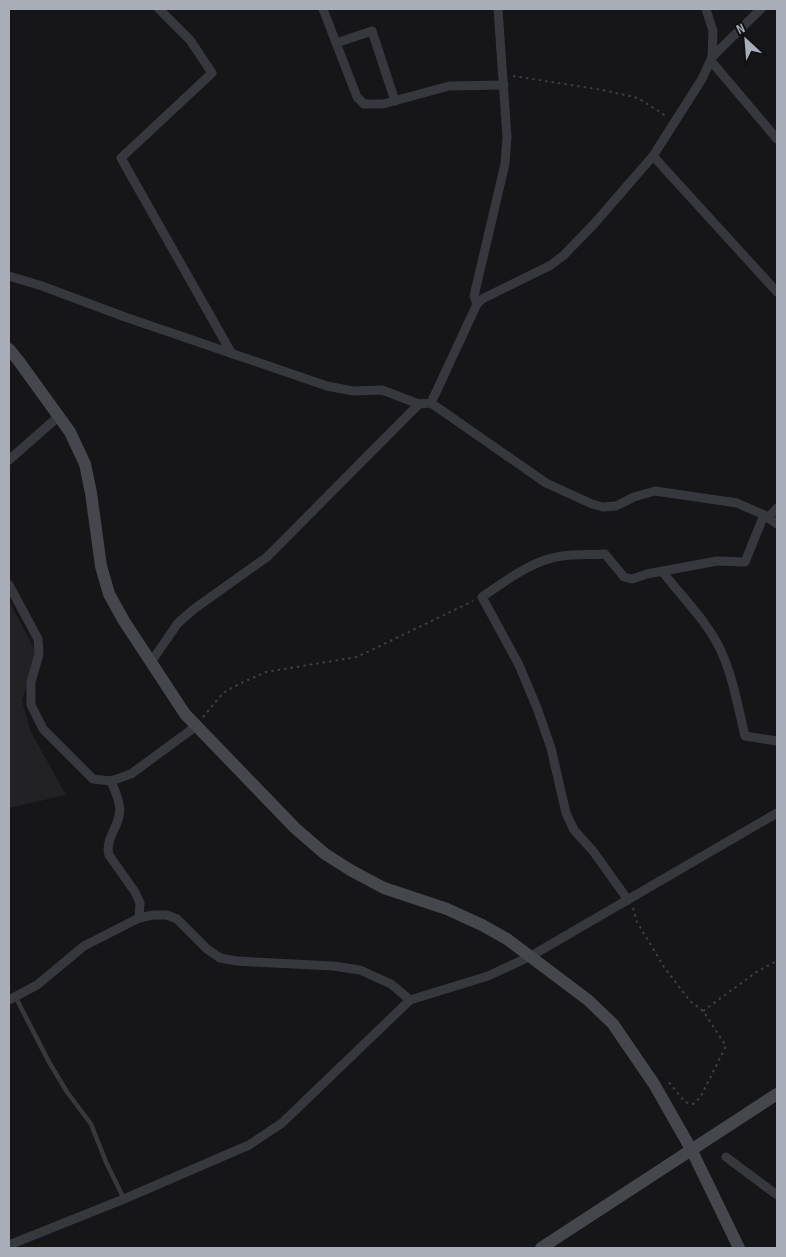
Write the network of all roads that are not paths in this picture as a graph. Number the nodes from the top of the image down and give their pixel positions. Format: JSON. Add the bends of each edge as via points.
{"nodes":[{"id":1,"x":159,"y":9,"type":"edge"},
{"id":2,"x":323,"y":9,"type":"edge"},
{"id":3,"x":498,"y":9,"type":"edge"},
{"id":4,"x":706,"y":9,"type":"edge"},
{"id":5,"x":761,"y":9,"type":"edge"},
{"id":6,"x":336,"y":43,"type":"junction"},
{"id":7,"x":711,"y":59,"type":"junction"},
{"id":8,"x":504,"y":85,"type":"junction"},
{"id":9,"x":395,"y":101,"type":"junction"},
{"id":10,"x":777,"y":139,"type":"edge"},
{"id":11,"x":653,"y":156,"type":"junction"},
{"id":12,"x":9,"y":276,"type":"edge"},
{"id":13,"x":777,"y":292,"type":"edge"},
{"id":14,"x":477,"y":304,"type":"junction"},
{"id":15,"x":9,"y":350,"type":"edge"},
{"id":16,"x":232,"y":354,"type":"junction"},
{"id":17,"x":431,"y":403,"type":"junction"},
{"id":18,"x":419,"y":404,"type":"junction"},
{"id":19,"x":59,"y":416,"type":"junction"},
{"id":20,"x":9,"y":460,"type":"edge"},
{"id":21,"x":777,"y":508,"type":"edge"},
{"id":22,"x":766,"y":517,"type":"junction"},
{"id":23,"x":777,"y":524,"type":"edge"},
{"id":24,"x":662,"y":571,"type":"junction"},
{"id":25,"x":9,"y":585,"type":"edge"},
{"id":26,"x":151,"y":662,"type":"junction"},
{"id":27,"x":195,"y":727,"type":"junction"},
{"id":28,"x":777,"y":741,"type":"edge"},
{"id":29,"x":111,"y":781,"type":"junction"},
{"id":30,"x":777,"y":813,"type":"edge"},
{"id":31,"x":628,"y":900,"type":"junction"},
{"id":32,"x":139,"y":918,"type":"junction"},
{"id":33,"x":531,"y":956,"type":"junction"},
{"id":34,"x":12,"y":998,"type":"edge"},
{"id":35,"x":410,"y":1000,"type":"junction"},
{"id":36,"x":777,"y":1094,"type":"edge"},
{"id":37,"x":691,"y":1149,"type":"junction"},
{"id":38,"x":726,"y":1157,"type":"dead end"},
{"id":39,"x":777,"y":1195,"type":"edge"},
{"id":40,"x":124,"y":1199,"type":"junction"},
{"id":41,"x":9,"y":1245,"type":"edge"},
{"id":42,"x":541,"y":1248,"type":"edge"},
{"id":43,"x":739,"y":1248,"type":"edge"}],
"edges":[{"from":1,"to":16,"type":"street","via":[[190,40],[212,73],[122,158]]},
{"from":2,"to":6,"type":"street"},
{"from":3,"to":8,"type":"street"},
{"from":4,"to":7,"type":"street","via":[[713,31]]},
{"from":5,"to":7,"type":"street"},
{"from":6,"to":9,"type":"street","via":[[358,98],[364,104]]},
{"from":6,"to":9,"type":"street","via":[[372,31]]},
{"from":7,"to":10,"type":"street"},
{"from":7,"to":11,"type":"street","via":[[702,79]]},
{"from":8,"to":9,"type":"street","via":[[449,86]]},
{"from":8,"to":14,"type":"street","via":[[505,164],[474,296]]},
{"from":11,"to":13,"type":"street"},
{"from":11,"to":14,"type":"street","via":[[564,255]]},
{"from":12,"to":16,"type":"street"},
{"from":14,"to":17,"type":"street"},
{"from":15,"to":19,"type":"street"},
{"from":16,"to":18,"type":"street","via":[[327,386],[353,391],[382,390]]},
{"from":17,"to":18,"type":"street"},
{"from":17,"to":22,"type":"street","via":[[546,483],[592,504],[616,506],[655,491],[737,502]]},
{"from":18,"to":26,"type":"street","via":[[267,558],[194,608],[178,623]]},
{"from":19,"to":20,"type":"street"},
{"from":19,"to":26,"type":"street","via":[[85,464],[101,566],[109,594]]},
{"from":21,"to":22,"type":"street"},
{"from":22,"to":23,"type":"street"},
{"from":22,"to":24,"type":"street","via":[[745,562],[717,561]]},
{"from":24,"to":28,"type":"street","via":[[721,650],[745,736]]},
{"from":24,"to":31,"type":"street","via":[[632,579],[624,577],[605,554],[561,556],[526,568],[482,597],[519,665],[537,708],[551,748],[566,813],[574,830]]},
{"from":25,"to":29,"type":"street","via":[[38,639],[32,705],[43,729],[93,779]]},
{"from":26,"to":27,"type":"street"},
{"from":27,"to":29,"type":"street","via":[[131,774]]},
{"from":27,"to":33,"type":"street","via":[[325,854],[384,888],[447,909],[482,925]]},
{"from":29,"to":32,"type":"street","via":[[120,815],[107,849],[140,903]]},
{"from":30,"to":31,"type":"street"},
{"from":31,"to":33,"type":"street"},
{"from":32,"to":34,"type":"street","via":[[84,946],[37,985]]},
{"from":32,"to":35,"type":"street","via":[[167,915],[177,919],[220,958],[360,970],[391,984]]},
{"from":33,"to":35,"type":"street","via":[[488,976]]},
{"from":33,"to":37,"type":"street","via":[[588,1000],[613,1024],[654,1084]]},
{"from":34,"to":40,"type":"lane","via":[[67,1092],[91,1124]]},
{"from":35,"to":40,"type":"street","via":[[282,1123],[249,1144]]},
{"from":36,"to":37,"type":"street"},
{"from":37,"to":42,"type":"street"},
{"from":37,"to":43,"type":"street"},
{"from":38,"to":39,"type":"street"},
{"from":40,"to":41,"type":"street"}]}
